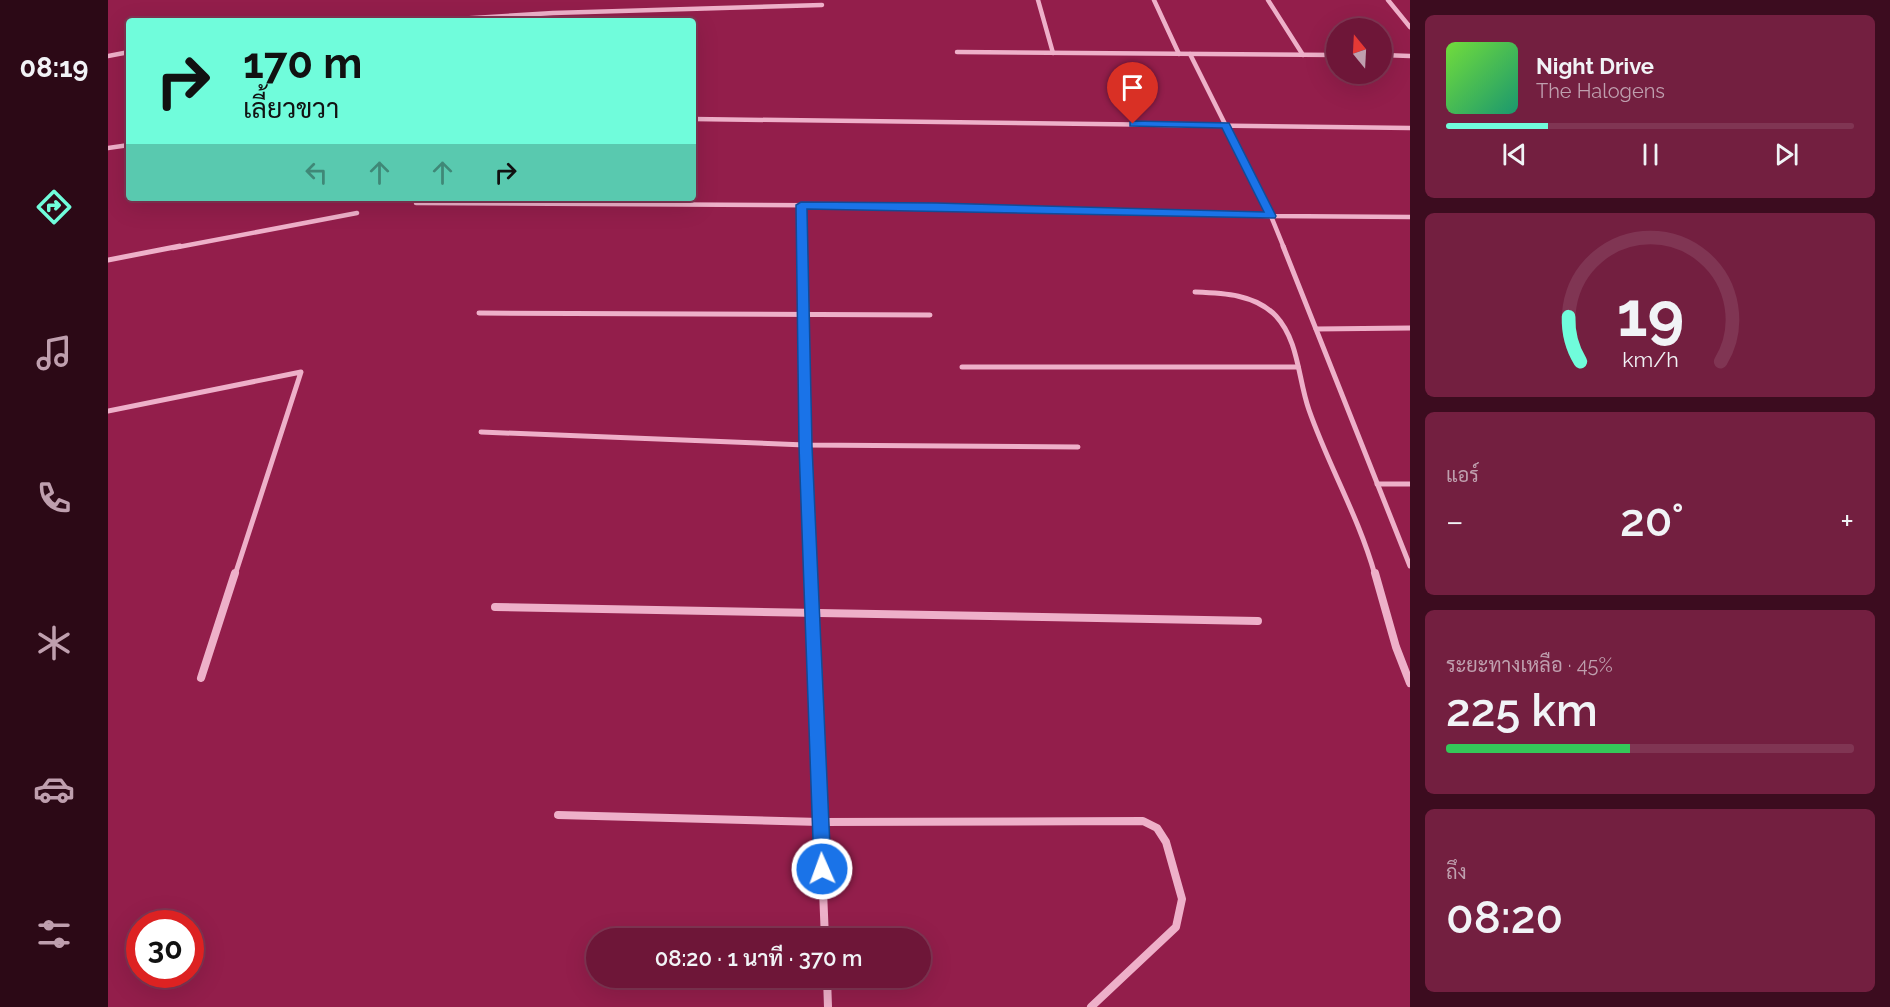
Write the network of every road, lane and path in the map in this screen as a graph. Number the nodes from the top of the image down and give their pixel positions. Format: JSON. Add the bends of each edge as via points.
{"nodes":[{"id":1,"x":1038,"y":0,"type":"edge"},
{"id":2,"x":1154,"y":0,"type":"edge"},
{"id":3,"x":1268,"y":0,"type":"edge"},
{"id":4,"x":1388,"y":0,"type":"edge"},
{"id":5,"x":822,"y":5,"type":"dead end"},
{"id":6,"x":479,"y":18,"type":"edge"},
{"id":7,"x":1410,"y":27,"type":"edge"},
{"id":8,"x":957,"y":52,"type":"dead end"},
{"id":9,"x":1053,"y":52,"type":"junction"},
{"id":10,"x":126,"y":53,"type":"edge"},
{"id":11,"x":1179,"y":54,"type":"junction"},
{"id":12,"x":1190,"y":54,"type":"junction"},
{"id":13,"x":1303,"y":55,"type":"junction"},
{"id":14,"x":1326,"y":55,"type":"edge"},
{"id":15,"x":108,"y":56,"type":"edge"},
{"id":16,"x":1392,"y":56,"type":"edge"},
{"id":17,"x":1410,"y":56,"type":"edge"},
{"id":18,"x":696,"y":119,"type":"edge"},
{"id":19,"x":1226,"y":125,"type":"junction"},
{"id":20,"x":1410,"y":128,"type":"edge"},
{"id":21,"x":126,"y":145,"type":"edge"},
{"id":22,"x":108,"y":148,"type":"edge"},
{"id":23,"x":416,"y":203,"type":"dead end"},
{"id":24,"x":801,"y":205,"type":"junction"},
{"id":25,"x":357,"y":213,"type":"dead end"},
{"id":26,"x":1271,"y":216,"type":"junction"},
{"id":27,"x":1410,"y":217,"type":"edge"},
{"id":28,"x":108,"y":260,"type":"edge"},
{"id":29,"x":1195,"y":292,"type":"dead end"},
{"id":30,"x":479,"y":314,"type":"dead end"},
{"id":31,"x":803,"y":315,"type":"junction"},
{"id":32,"x":930,"y":315,"type":"dead end"},
{"id":33,"x":1410,"y":328,"type":"edge"},
{"id":34,"x":1316,"y":329,"type":"junction"},
{"id":35,"x":962,"y":367,"type":"dead end"},
{"id":36,"x":1298,"y":367,"type":"junction"},
{"id":37,"x":108,"y":411,"type":"edge"},
{"id":38,"x":481,"y":432,"type":"dead end"},
{"id":39,"x":805,"y":446,"type":"junction"},
{"id":40,"x":1078,"y":447,"type":"dead end"},
{"id":41,"x":1377,"y":484,"type":"junction"},
{"id":42,"x":1410,"y":484,"type":"edge"},
{"id":43,"x":1410,"y":566,"type":"edge"},
{"id":44,"x":495,"y":607,"type":"dead end"},
{"id":45,"x":812,"y":611,"type":"junction"},
{"id":46,"x":1258,"y":621,"type":"dead end"},
{"id":47,"x":201,"y":678,"type":"dead end"},
{"id":48,"x":1410,"y":683,"type":"edge"},
{"id":49,"x":558,"y":815,"type":"dead end"},
{"id":50,"x":820,"y":822,"type":"junction"},
{"id":51,"x":825,"y":928,"type":"edge"},
{"id":52,"x":827,"y":988,"type":"edge"},
{"id":53,"x":828,"y":1007,"type":"edge"},
{"id":54,"x":1090,"y":1007,"type":"edge"}],
"edges":[{"from":1,"to":9,"type":"street"},
{"from":2,"to":11,"type":"street"},
{"from":3,"to":13,"type":"street"},
{"from":4,"to":7,"type":"street"},
{"from":5,"to":6,"type":"street"},
{"from":8,"to":9,"type":"street"},
{"from":9,"to":11,"type":"street"},
{"from":10,"to":15,"type":"street"},
{"from":11,"to":12,"type":"street"},
{"from":12,"to":13,"type":"street"},
{"from":12,"to":19,"type":"street"},
{"from":13,"to":14,"type":"street"},
{"from":16,"to":17,"type":"street"},
{"from":18,"to":19,"type":"street"},
{"from":19,"to":20,"type":"street"},
{"from":19,"to":26,"type":"street"},
{"from":21,"to":22,"type":"street"},
{"from":23,"to":24,"type":"street"},
{"from":24,"to":26,"type":"street"},
{"from":24,"to":31,"type":"street"},
{"from":25,"to":28,"type":"street"},
{"from":26,"to":27,"type":"street"},
{"from":26,"to":34,"type":"street"},
{"from":29,"to":36,"type":"street","via":[[1233,294],[1266,306],[1285,329]]},
{"from":30,"to":31,"type":"street"},
{"from":31,"to":32,"type":"street"},
{"from":31,"to":39,"type":"street"},
{"from":33,"to":34,"type":"street"},
{"from":34,"to":41,"type":"street"},
{"from":35,"to":36,"type":"street"},
{"from":36,"to":48,"type":"street","via":[[1309,409],[1363,534]]},
{"from":37,"to":47,"type":"street","via":[[301,372]]},
{"from":38,"to":39,"type":"street"},
{"from":39,"to":40,"type":"street"},
{"from":39,"to":45,"type":"street"},
{"from":41,"to":42,"type":"street"},
{"from":41,"to":43,"type":"street"},
{"from":44,"to":45,"type":"street"},
{"from":45,"to":46,"type":"street"},
{"from":45,"to":50,"type":"street"},
{"from":49,"to":50,"type":"street"},
{"from":50,"to":51,"type":"street"},
{"from":50,"to":54,"type":"street","via":[[1143,821],[1157,828],[1166,842],[1182,899],[1176,927]]},
{"from":52,"to":53,"type":"street"}]}
